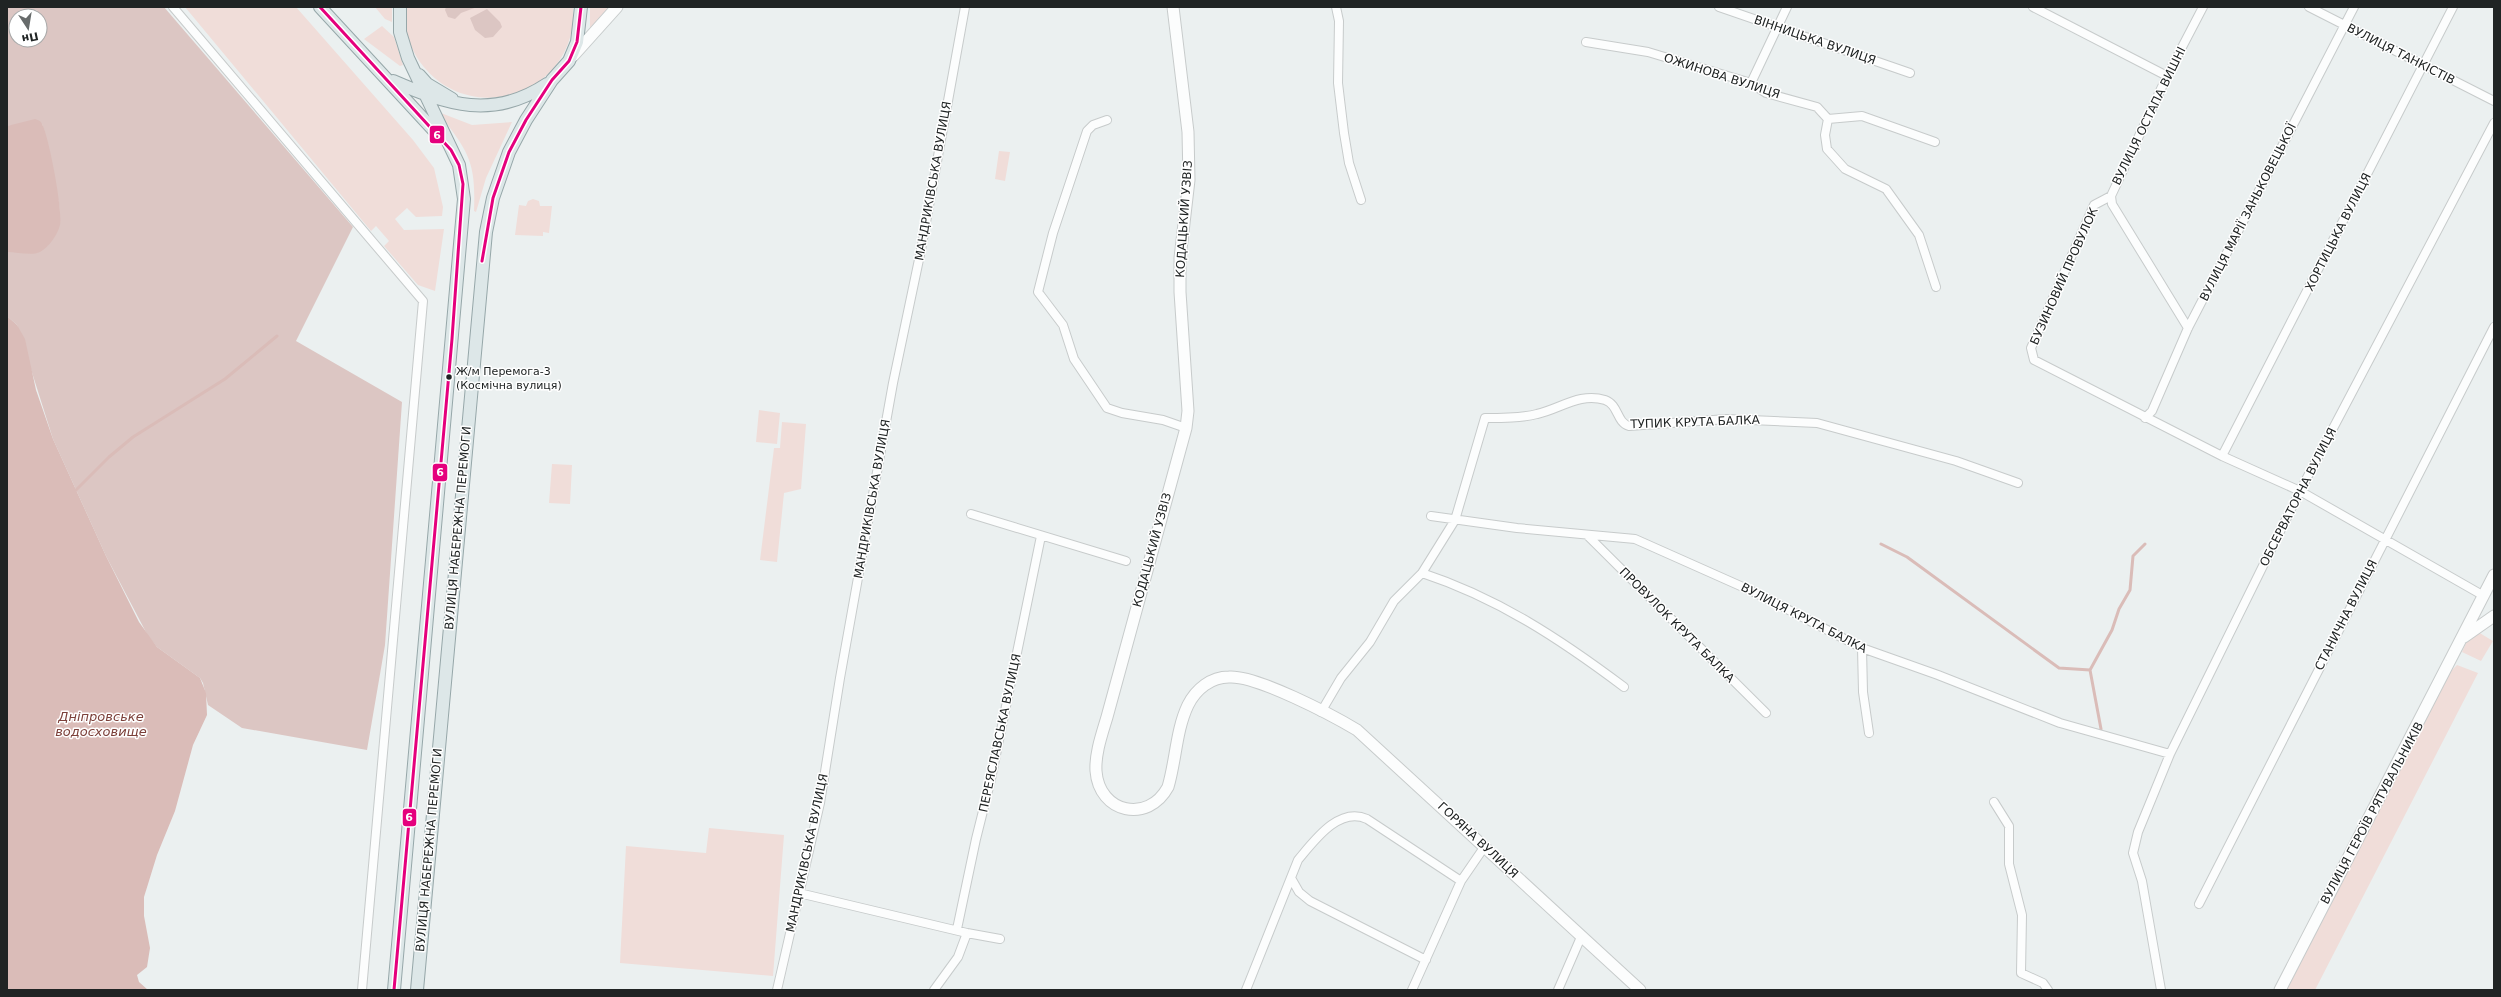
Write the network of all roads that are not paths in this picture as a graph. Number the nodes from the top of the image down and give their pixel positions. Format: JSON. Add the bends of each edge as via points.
{"nodes":[{"id":1,"x":173,"y":7,"type":"edge"},
{"id":2,"x":320,"y":7,"type":"edge"},
{"id":3,"x":400,"y":7,"type":"edge"},
{"id":4,"x":581,"y":7,"type":"edge"},
{"id":5,"x":617,"y":7,"type":"edge"},
{"id":6,"x":966,"y":7,"type":"edge"},
{"id":7,"x":1173,"y":7,"type":"edge"},
{"id":8,"x":1336,"y":7,"type":"edge"},
{"id":9,"x":1719,"y":7,"type":"edge"},
{"id":10,"x":1787,"y":7,"type":"edge"},
{"id":11,"x":2033,"y":7,"type":"edge"},
{"id":12,"x":2203,"y":7,"type":"edge"},
{"id":13,"x":2309,"y":7,"type":"edge"},
{"id":14,"x":2354,"y":7,"type":"edge"},
{"id":15,"x":2453,"y":7,"type":"edge"},
{"id":16,"x":2345,"y":25,"type":"junction"},
{"id":17,"x":1777,"y":27,"type":"junction"},
{"id":18,"x":1586,"y":42,"type":"dead end"},
{"id":19,"x":569,"y":61,"type":"junction"},
{"id":20,"x":2424,"y":65,"type":"junction"},
{"id":21,"x":415,"y":71,"type":"junction"},
{"id":22,"x":1910,"y":73,"type":"dead end"},
{"id":23,"x":2167,"y":76,"type":"junction"},
{"id":24,"x":388,"y":79,"type":"junction"},
{"id":25,"x":552,"y":80,"type":"junction"},
{"id":26,"x":1751,"y":83,"type":"junction"},
{"id":27,"x":425,"y":96,"type":"junction"},
{"id":28,"x":2494,"y":101,"type":"edge"},
{"id":29,"x":472,"y":105,"type":"junction"},
{"id":30,"x":1828,"y":119,"type":"junction"},
{"id":31,"x":1107,"y":120,"type":"dead end"},
{"id":32,"x":2494,"y":123,"type":"edge"},
{"id":33,"x":1936,"y":142,"type":"dead end"},
{"id":34,"x":451,"y":150,"type":"junction"},
{"id":35,"x":2111,"y":196,"type":"junction"},
{"id":36,"x":1361,"y":200,"type":"dead end"},
{"id":37,"x":1936,"y":287,"type":"dead end"},
{"id":38,"x":2494,"y":327,"type":"edge"},
{"id":39,"x":2188,"y":328,"type":"junction"},
{"id":40,"x":2145,"y":418,"type":"junction"},
{"id":41,"x":1186,"y":428,"type":"junction"},
{"id":42,"x":2222,"y":456,"type":"junction"},
{"id":43,"x":2018,"y":483,"type":"dead end"},
{"id":44,"x":2300,"y":491,"type":"junction"},
{"id":45,"x":971,"y":514,"type":"dead end"},
{"id":46,"x":1432,"y":516,"type":"dead end"},
{"id":47,"x":1455,"y":520,"type":"junction"},
{"id":48,"x":1040,"y":536,"type":"junction"},
{"id":49,"x":1589,"y":537,"type":"junction"},
{"id":50,"x":2384,"y":538,"type":"junction"},
{"id":51,"x":1126,"y":561,"type":"dead end"},
{"id":52,"x":1422,"y":573,"type":"junction"},
{"id":53,"x":2494,"y":575,"type":"edge"},
{"id":54,"x":2484,"y":596,"type":"junction"},
{"id":55,"x":2494,"y":616,"type":"edge"},
{"id":56,"x":2464,"y":637,"type":"junction"},
{"id":57,"x":1862,"y":648,"type":"junction"},
{"id":58,"x":1624,"y":687,"type":"dead end"},
{"id":59,"x":1305,"y":704,"type":"joint"},
{"id":60,"x":1321,"y":712,"type":"junction"},
{"id":61,"x":1766,"y":713,"type":"dead end"},
{"id":62,"x":1869,"y":733,"type":"dead end"},
{"id":63,"x":2170,"y":754,"type":"junction"},
{"id":64,"x":1994,"y":802,"type":"dead end"},
{"id":65,"x":1485,"y":846,"type":"junction"},
{"id":66,"x":1292,"y":878,"type":"junction"},
{"id":67,"x":404,"y":880,"type":"junction"},
{"id":68,"x":1461,"y":881,"type":"junction"},
{"id":69,"x":426,"y":882,"type":"junction"},
{"id":70,"x":799,"y":893,"type":"junction"},
{"id":71,"x":2200,"y":904,"type":"dead end"},
{"id":72,"x":957,"y":929,"type":"junction"},
{"id":73,"x":967,"y":933,"type":"junction"},
{"id":74,"x":1581,"y":937,"type":"junction"},
{"id":75,"x":1000,"y":939,"type":"dead end"},
{"id":76,"x":1426,"y":960,"type":"junction"},
{"id":77,"x":2280,"y":989,"type":"edge"},
{"id":78,"x":362,"y":990,"type":"edge"},
{"id":79,"x":394,"y":990,"type":"edge"},
{"id":80,"x":417,"y":990,"type":"edge"},
{"id":81,"x":776,"y":990,"type":"edge"},
{"id":82,"x":934,"y":990,"type":"edge"},
{"id":83,"x":1246,"y":990,"type":"edge"},
{"id":84,"x":1412,"y":990,"type":"edge"},
{"id":85,"x":1558,"y":990,"type":"edge"},
{"id":86,"x":1640,"y":990,"type":"edge"},
{"id":87,"x":2048,"y":990,"type":"edge"},
{"id":88,"x":2161,"y":990,"type":"edge"}],
"edges":[{"from":1,"to":78,"type":"street","via":[[422,301],[421,337]]},
{"from":2,"to":24,"type":"main road","name":"ВУЛИЦЯ НАБЕРЕЖНА ПЕРЕМОГИ"},
{"from":3,"to":21,"type":"main road","name":"ВУЛИЦЯ НАБЕРЕЖНА ПЕРЕМОГИ","via":[[400,32]]},
{"from":4,"to":19,"type":"main road","name":"ВУЛИЦЯ НАБЕРЕЖНА ПЕРЕМОГИ","via":[[577,42]]},
{"from":5,"to":19,"type":"street"},
{"from":6,"to":70,"type":"street","name":"МАНДРИКІВСЬКА ВУЛИЦЯ","via":[[921,250],[893,383],[820,803]]},
{"from":7,"to":41,"type":"street","name":"КОДАЦЬКИЙ УЗВІЗ","via":[[1188,132],[1189,180],[1180,258],[1180,299],[1188,391]]},
{"from":8,"to":36,"type":"street","via":[[1339,21],[1338,83],[1344,133],[1349,163]]},
{"from":9,"to":17,"type":"street","name":"ВІННИЦЬКА ВУЛИЦЯ"},
{"from":10,"to":17,"type":"street"},
{"from":11,"to":23,"type":"street"},
{"from":12,"to":23,"type":"street","name":"ВУЛИЦЯ ОСТАПА ВИШНІ"},
{"from":13,"to":16,"type":"street","name":"ВУЛИЦЯ ТАНКІСТІВ"},
{"from":14,"to":16,"type":"street","name":"ВУЛИЦЯ МАРІЇ ЗАНЬКОВЕЦЬКОЇ"},
{"from":15,"to":20,"type":"street","name":"ХОРТИЦЬКА ВУЛИЦЯ"},
{"from":16,"to":20,"type":"street","name":"ВУЛИЦЯ ТАНКІСТІВ"},
{"from":16,"to":39,"type":"street","name":"ВУЛИЦЯ МАРІЇ ЗАНЬКОВЕЦЬКОЇ"},
{"from":17,"to":22,"type":"street","name":"ВІННИЦЬКА ВУЛИЦЯ"},
{"from":17,"to":26,"type":"street"},
{"from":18,"to":26,"type":"street","name":"ОЖИНОВА ВУЛИЦЯ","via":[[1648,52]]},
{"from":19,"to":25,"type":"main road","name":"ВУЛИЦЯ НАБЕРЕЖНА ПЕРЕМОГИ"},
{"from":20,"to":28,"type":"street","name":"ВУЛИЦЯ ТАНКІСТІВ"},
{"from":20,"to":42,"type":"street","name":"ХОРТИЦЬКА ВУЛИЦЯ"},
{"from":21,"to":27,"type":"main road","name":"ВУЛИЦЯ НАБЕРЕЖНА ПЕРЕМОГИ"},
{"from":21,"to":29,"type":"main road","name":"ВУЛИЦЯ НАБЕРЕЖНА ПЕРЕМОГИ","via":[[427,84],[450,98]]},
{"from":23,"to":35,"type":"street","name":"ВУЛИЦЯ ОСТАПА ВИШНІ"},
{"from":24,"to":27,"type":"main road","name":"ВУЛИЦЯ НАБЕРЕЖНА ПЕРЕМОГИ"},
{"from":24,"to":34,"type":"main road","name":"ВУЛИЦЯ НАБЕРЕЖНА ПЕРЕМОГИ"},
{"from":25,"to":29,"type":"main road","name":"ВУЛИЦЯ НАБЕРЕЖНА ПЕРЕМОГИ","via":[[531,95],[515,101],[493,106]]},
{"from":25,"to":69,"type":"main road","name":"ВУЛИЦЯ НАБЕРЕЖНА ПЕРЕМОГИ","via":[[509,152],[493,198],[484,245]]},
{"from":26,"to":30,"type":"street","name":"ОЖИНОВА ВУЛИЦЯ","via":[[1766,92],[1817,107]]},
{"from":27,"to":29,"type":"main road","name":"ВУЛИЦЯ НАБЕРЕЖНА ПЕРЕМОГИ","via":[[446,103]]},
{"from":27,"to":34,"type":"main road","name":"ВУЛИЦЯ НАБЕРЕЖНА ПЕРЕМОГИ"},
{"from":30,"to":33,"type":"street","via":[[1862,116]]},
{"from":30,"to":37,"type":"street","via":[[1825,135],[1827,149],[1845,169],[1886,189],[1919,235]]},
{"from":31,"to":41,"type":"street","via":[[1092,125],[1087,131],[1038,292],[1063,325],[1074,359],[1107,408],[1163,420]]},
{"from":32,"to":44,"type":"street","name":"ОБСЕРВАТОРНА ВУЛИЦЯ"},
{"from":34,"to":67,"type":"main road","name":"ВУЛИЦЯ НАБЕРЕЖНА ПЕРЕМОГИ","via":[[459,164],[464,199]]},
{"from":35,"to":39,"type":"street","name":"ВУЛИЦЯ ОСТАПА ВИШНІ","via":[[2112,204]]},
{"from":35,"to":40,"type":"street","name":"БУЗИНОВИЙ ПРОВУЛОК","via":[[2094,205],[2031,352],[2037,363]]},
{"from":38,"to":50,"type":"street","name":"СТАНИЧНА ВУЛИЦЯ"},
{"from":39,"to":40,"type":"street","name":"ВУЛИЦЯ МАРІЇ ЗАНЬКОВЕЦЬКОЇ","via":[[2152,411]]},
{"from":40,"to":42,"type":"street","name":"БУЗИНОВИЙ ПРОВУЛОК"},
{"from":41,"to":59,"type":"street","name":"КОДАЦЬКИЙ УЗВІЗ","via":[[1097,758],[1096,772],[1104,793],[1121,808],[1132,810],[1154,805],[1168,787],[1182,720],[1189,704],[1201,687],[1219,678],[1238,677]]},
{"from":42,"to":44,"type":"street","name":"БУЗИНОВИЙ ПРОВУЛОК"},
{"from":43,"to":47,"type":"street","name":"ТУПИК КРУТА БАЛКА","via":[[1956,461],[1817,423],[1727,419],[1628,426],[1612,404],[1587,398],[1573,400],[1538,414],[1485,418]]},
{"from":44,"to":50,"type":"street","name":"БУЗИНОВИЙ ПРОВУЛОК"},
{"from":44,"to":63,"type":"street","name":"ОБСЕРВАТОРНА ВУЛИЦЯ"},
{"from":45,"to":48,"type":"street"},
{"from":46,"to":47,"type":"street"},
{"from":47,"to":49,"type":"street","name":"ВУЛИЦЯ КРУТА БАЛКА"},
{"from":47,"to":52,"type":"street"},
{"from":48,"to":51,"type":"street"},
{"from":48,"to":72,"type":"street","name":"ПЕРЕЯСЛАВСЬКА ВУЛИЦЯ","via":[[991,779]]},
{"from":49,"to":57,"type":"street","name":"ВУЛИЦЯ КРУТА БАЛКА","via":[[1634,539],[1754,592]]},
{"from":49,"to":61,"type":"street","name":"ПРОВУЛОК КРУТА БАЛКА"},
{"from":50,"to":54,"type":"street","name":"БУЗИНОВИЙ ПРОВУЛОК"},
{"from":50,"to":71,"type":"street","name":"СТАНИЧНА ВУЛИЦЯ"},
{"from":52,"to":58,"type":"street","via":[[1457,584],[1491,600],[1578,653]]},
{"from":52,"to":60,"type":"street","via":[[1394,601],[1370,642],[1341,678]]},
{"from":53,"to":54,"type":"street","name":"ВУЛИЦЯ ГЕРОЇВ РЯТУВАЛЬНИКІВ"},
{"from":54,"to":56,"type":"street","name":"ВУЛИЦЯ ГЕРОЇВ РЯТУВАЛЬНИКІВ"},
{"from":55,"to":56,"type":"street","name":"ВУЛИЦЯ ГЕРОЇВ РЯТУВАЛЬНИКІВ"},
{"from":56,"to":77,"type":"street","name":"ВУЛИЦЯ ГЕРОЇВ РЯТУВАЛЬНИКІВ"},
{"from":57,"to":62,"type":"street","via":[[1863,692]]},
{"from":57,"to":63,"type":"street","name":"ВУЛИЦЯ КРУТА БАЛКА","via":[[1938,675],[2060,724]]},
{"from":59,"to":60,"type":"street","name":"ГОРЯНА ВУЛИЦЯ"},
{"from":60,"to":65,"type":"street","name":"ГОРЯНА ВУЛИЦЯ","via":[[1357,730]]},
{"from":63,"to":88,"type":"street","name":"ОБСЕРВАТОРНА ВУЛИЦЯ","via":[[2134,842]]},
{"from":64,"to":87,"type":"street","via":[[2009,826],[2009,864],[2022,915],[2021,973],[2043,983]]},
{"from":65,"to":68,"type":"street"},
{"from":65,"to":74,"type":"street","name":"ГОРЯНА ВУЛИЦЯ"},
{"from":66,"to":68,"type":"street","via":[[1298,860],[1312,843],[1337,821],[1352,815],[1367,819]]},
{"from":66,"to":76,"type":"street","via":[[1299,892],[1310,901]]},
{"from":66,"to":83,"type":"street"},
{"from":67,"to":69,"type":"main road"},
{"from":67,"to":79,"type":"main road","name":"ВУЛИЦЯ НАБЕРЕЖНА ПЕРЕМОГИ"},
{"from":68,"to":76,"type":"street"},
{"from":69,"to":80,"type":"main road","name":"ВУЛИЦЯ НАБЕРЕЖНА ПЕРЕМОГИ"},
{"from":70,"to":72,"type":"street"},
{"from":70,"to":81,"type":"street","name":"МАНДРИКІВСЬКА ВУЛИЦЯ"},
{"from":72,"to":73,"type":"street"},
{"from":73,"to":75,"type":"street"},
{"from":73,"to":82,"type":"street","via":[[958,957]]},
{"from":74,"to":85,"type":"street"},
{"from":74,"to":86,"type":"street","name":"ГОРЯНА ВУЛИЦЯ"},
{"from":76,"to":84,"type":"street"}]}
